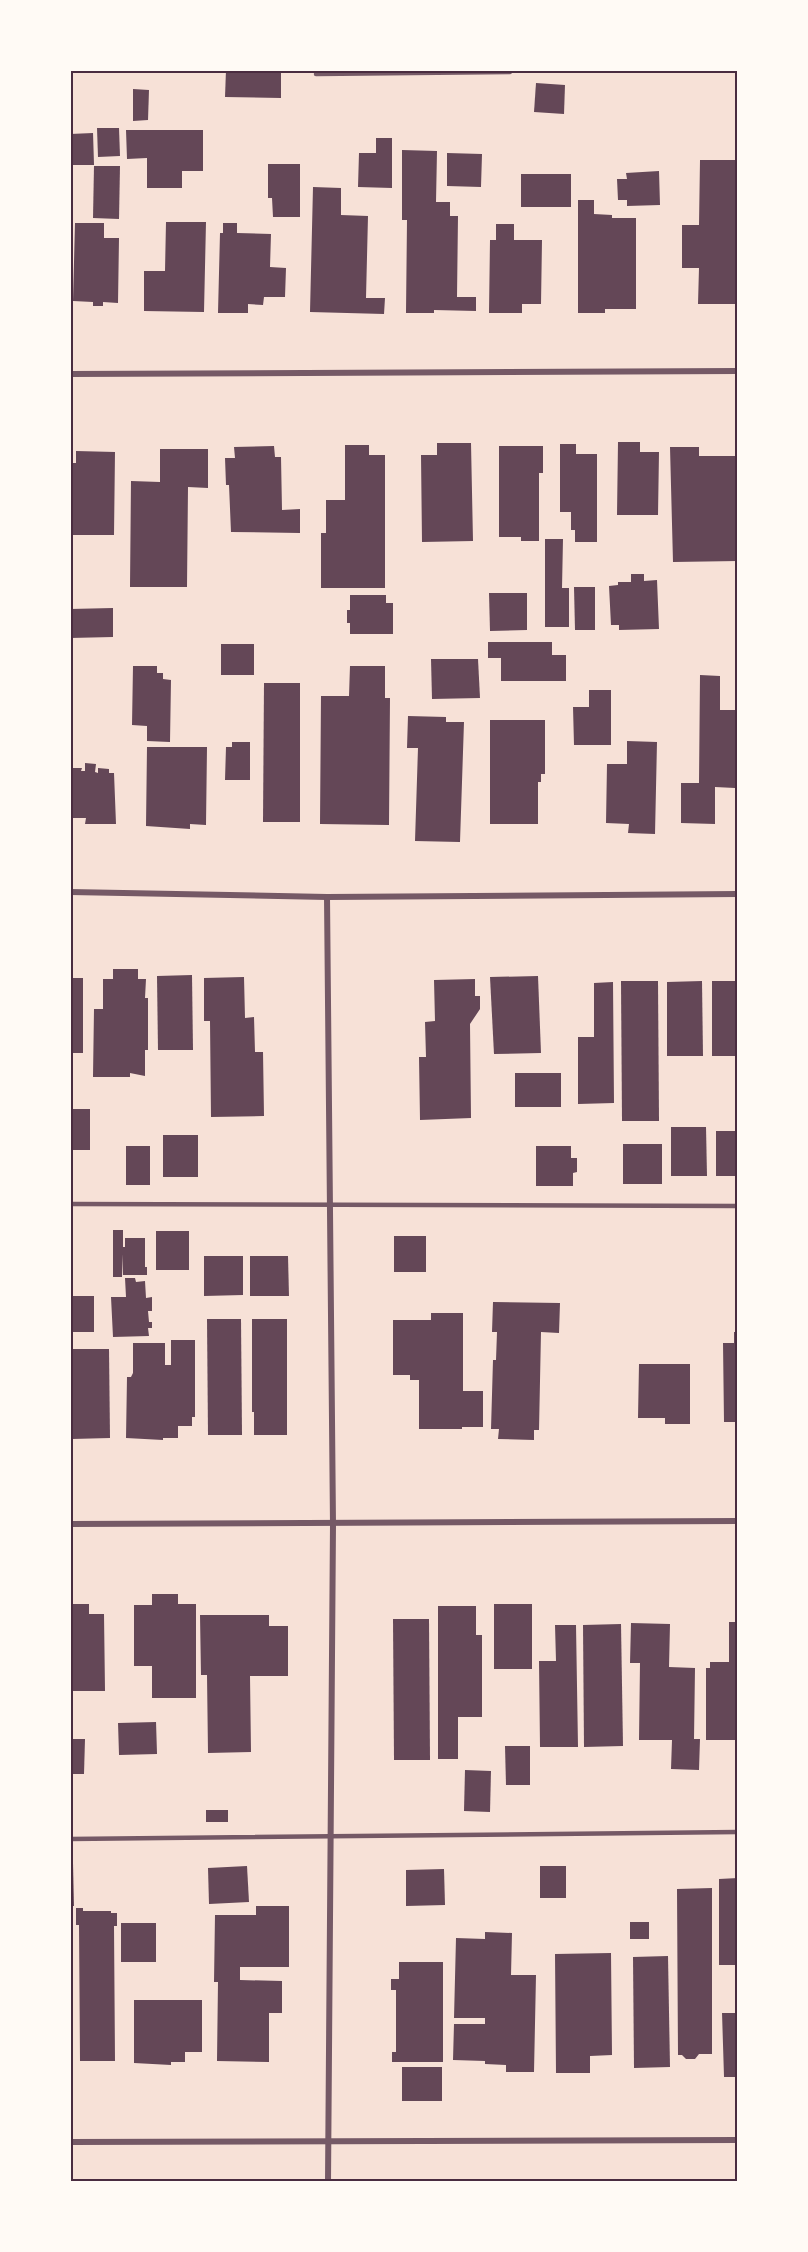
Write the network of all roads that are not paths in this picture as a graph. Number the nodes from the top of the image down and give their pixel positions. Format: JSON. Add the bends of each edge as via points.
{"nodes":[{"id":1,"x":512,"y":70,"type":"edge"},
{"id":2,"x":316,"y":74,"type":"dead end"},
{"id":3,"x":738,"y":371,"type":"edge"},
{"id":4,"x":70,"y":374,"type":"edge"},
{"id":5,"x":70,"y":892,"type":"edge"},
{"id":6,"x":738,"y":894,"type":"edge"},
{"id":7,"x":327,"y":897,"type":"junction"},
{"id":8,"x":70,"y":1204,"type":"edge"},
{"id":9,"x":329,"y":1206,"type":"junction"},
{"id":10,"x":738,"y":1206,"type":"edge"},
{"id":11,"x":738,"y":1521,"type":"edge"},
{"id":12,"x":70,"y":1524,"type":"edge"},
{"id":13,"x":333,"y":1524,"type":"junction"},
{"id":14,"x":738,"y":1832,"type":"edge"},
{"id":15,"x":331,"y":1837,"type":"junction"},
{"id":16,"x":70,"y":1839,"type":"edge"},
{"id":17,"x":738,"y":2140,"type":"edge"},
{"id":18,"x":328,"y":2141,"type":"junction"},
{"id":19,"x":70,"y":2142,"type":"edge"},
{"id":20,"x":328,"y":2181,"type":"edge"}],
"edges":[{"from":1,"to":2,"type":"lane"},
{"from":3,"to":4,"type":"street"},
{"from":5,"to":7,"type":"street"},
{"from":6,"to":7,"type":"street"},
{"from":7,"to":9,"type":"street"},
{"from":8,"to":9,"type":"lane"},
{"from":9,"to":10,"type":"lane"},
{"from":9,"to":13,"type":"street"},
{"from":11,"to":13,"type":"street"},
{"from":12,"to":13,"type":"street"},
{"from":13,"to":15,"type":"street"},
{"from":14,"to":15,"type":"lane"},
{"from":15,"to":16,"type":"lane"},
{"from":15,"to":18,"type":"street"},
{"from":17,"to":18,"type":"street"},
{"from":18,"to":19,"type":"street"},
{"from":18,"to":20,"type":"street"}]}
